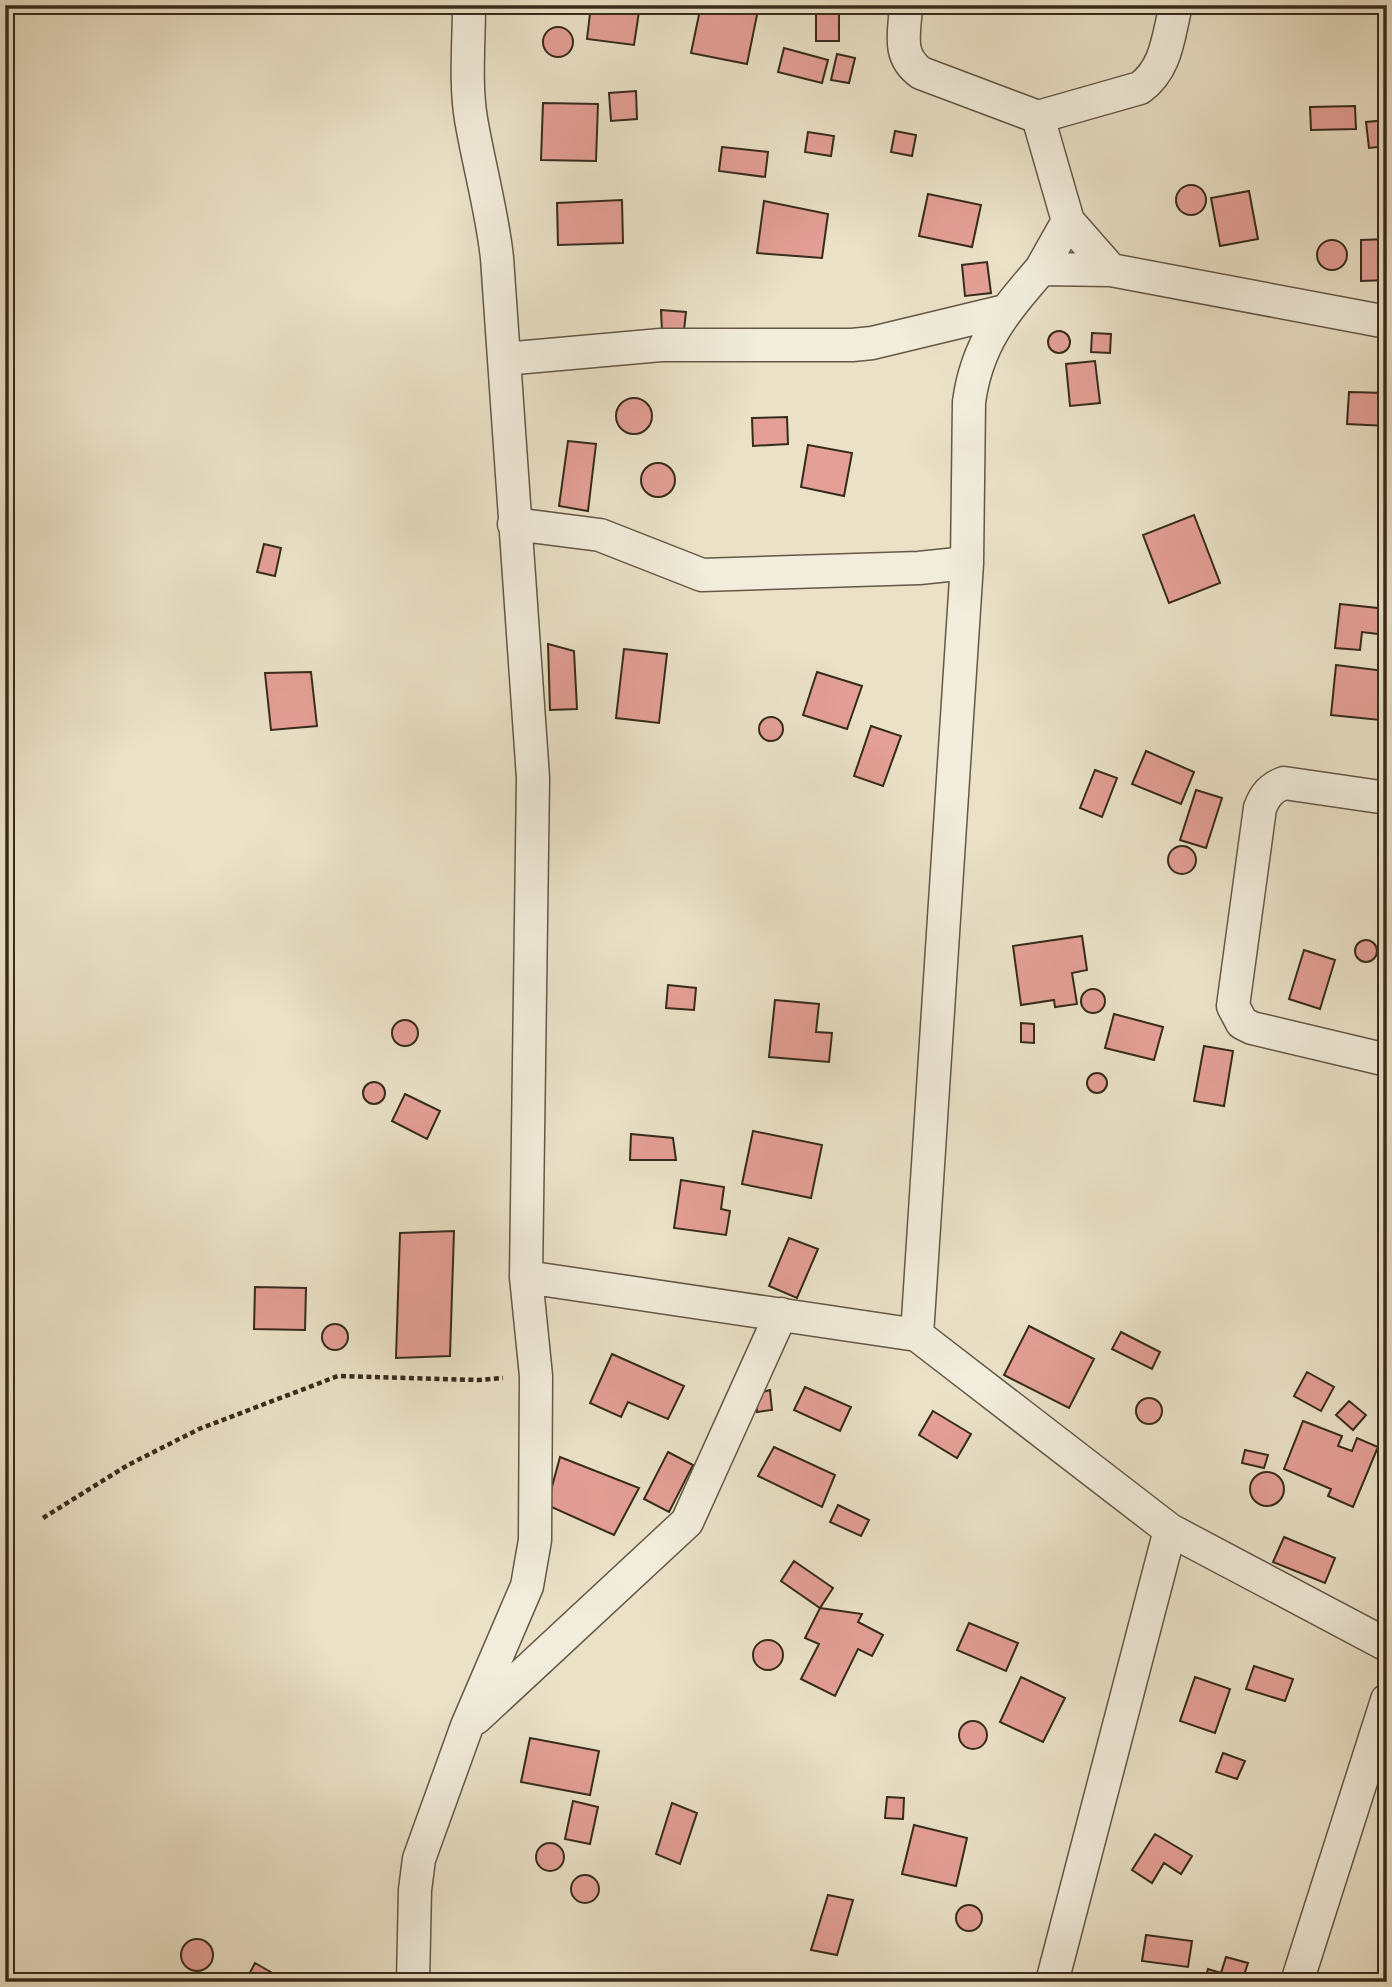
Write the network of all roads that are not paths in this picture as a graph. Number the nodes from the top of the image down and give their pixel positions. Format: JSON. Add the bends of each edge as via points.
{"nodes":[{"id":1,"x":469,"y":5,"type":"edge"},
{"id":2,"x":906,"y":5,"type":"edge"},
{"id":3,"x":1176,"y":5,"type":"edge"},
{"id":4,"x":1038,"y":117,"type":"junction"},
{"id":5,"x":1068,"y":221,"type":"junction"},
{"id":6,"x":1041,"y":269,"type":"junction"},
{"id":7,"x":1111,"y":270,"type":"junction"},
{"id":8,"x":1005,"y":311,"type":"junction"},
{"id":9,"x":1387,"y":322,"type":"edge"},
{"id":10,"x":504,"y":359,"type":"junction"},
{"id":11,"x":514,"y":524,"type":"junction"},
{"id":12,"x":967,"y":563,"type":"junction"},
{"id":13,"x":1387,"y":798,"type":"edge"},
{"id":14,"x":1387,"y":1060,"type":"edge"},
{"id":15,"x":526,"y":1278,"type":"junction"},
{"id":16,"x":781,"y":1314,"type":"junction"},
{"id":17,"x":917,"y":1335,"type":"junction"},
{"id":18,"x":1170,"y":1530,"type":"junction"},
{"id":19,"x":1387,"y":1645,"type":"edge"},
{"id":20,"x":1387,"y":1700,"type":"edge"},
{"id":21,"x":467,"y":1726,"type":"junction"},
{"id":22,"x":413,"y":1982,"type":"edge"},
{"id":23,"x":1052,"y":1982,"type":"edge"},
{"id":24,"x":1297,"y":1982,"type":"edge"}],
"edges":[{"from":1,"to":10,"type":"street","via":[[468,92],[494,230]]},
{"from":2,"to":4,"type":"street","via":[[903,51],[912,67]]},
{"from":3,"to":4,"type":"street","via":[[1160,68],[1149,82]]},
{"from":4,"to":5,"type":"street"},
{"from":5,"to":6,"type":"street"},
{"from":5,"to":7,"type":"street"},
{"from":6,"to":7,"type":"street"},
{"from":6,"to":8,"type":"street"},
{"from":7,"to":9,"type":"street"},
{"from":8,"to":10,"type":"street","via":[[852,345],[661,345]]},
{"from":8,"to":12,"type":"street","via":[[989,335],[972,379]]},
{"from":10,"to":11,"type":"street"},
{"from":11,"to":12,"type":"street","via":[[600,535],[702,575]]},
{"from":11,"to":15,"type":"street","via":[[533,778]]},
{"from":12,"to":17,"type":"street"},
{"from":13,"to":14,"type":"street","via":[[1284,783],[1264,797],[1233,1006],[1242,1023],[1252,1028]]},
{"from":15,"to":16,"type":"street"},
{"from":15,"to":21,"type":"street","via":[[536,1376],[533,1562]]},
{"from":16,"to":17,"type":"street"},
{"from":16,"to":21,"type":"street","via":[[687,1521]]},
{"from":17,"to":18,"type":"street"},
{"from":18,"to":19,"type":"street"},
{"from":18,"to":23,"type":"street"},
{"from":20,"to":24,"type":"street"},
{"from":21,"to":22,"type":"street","via":[[419,1859]]}]}
